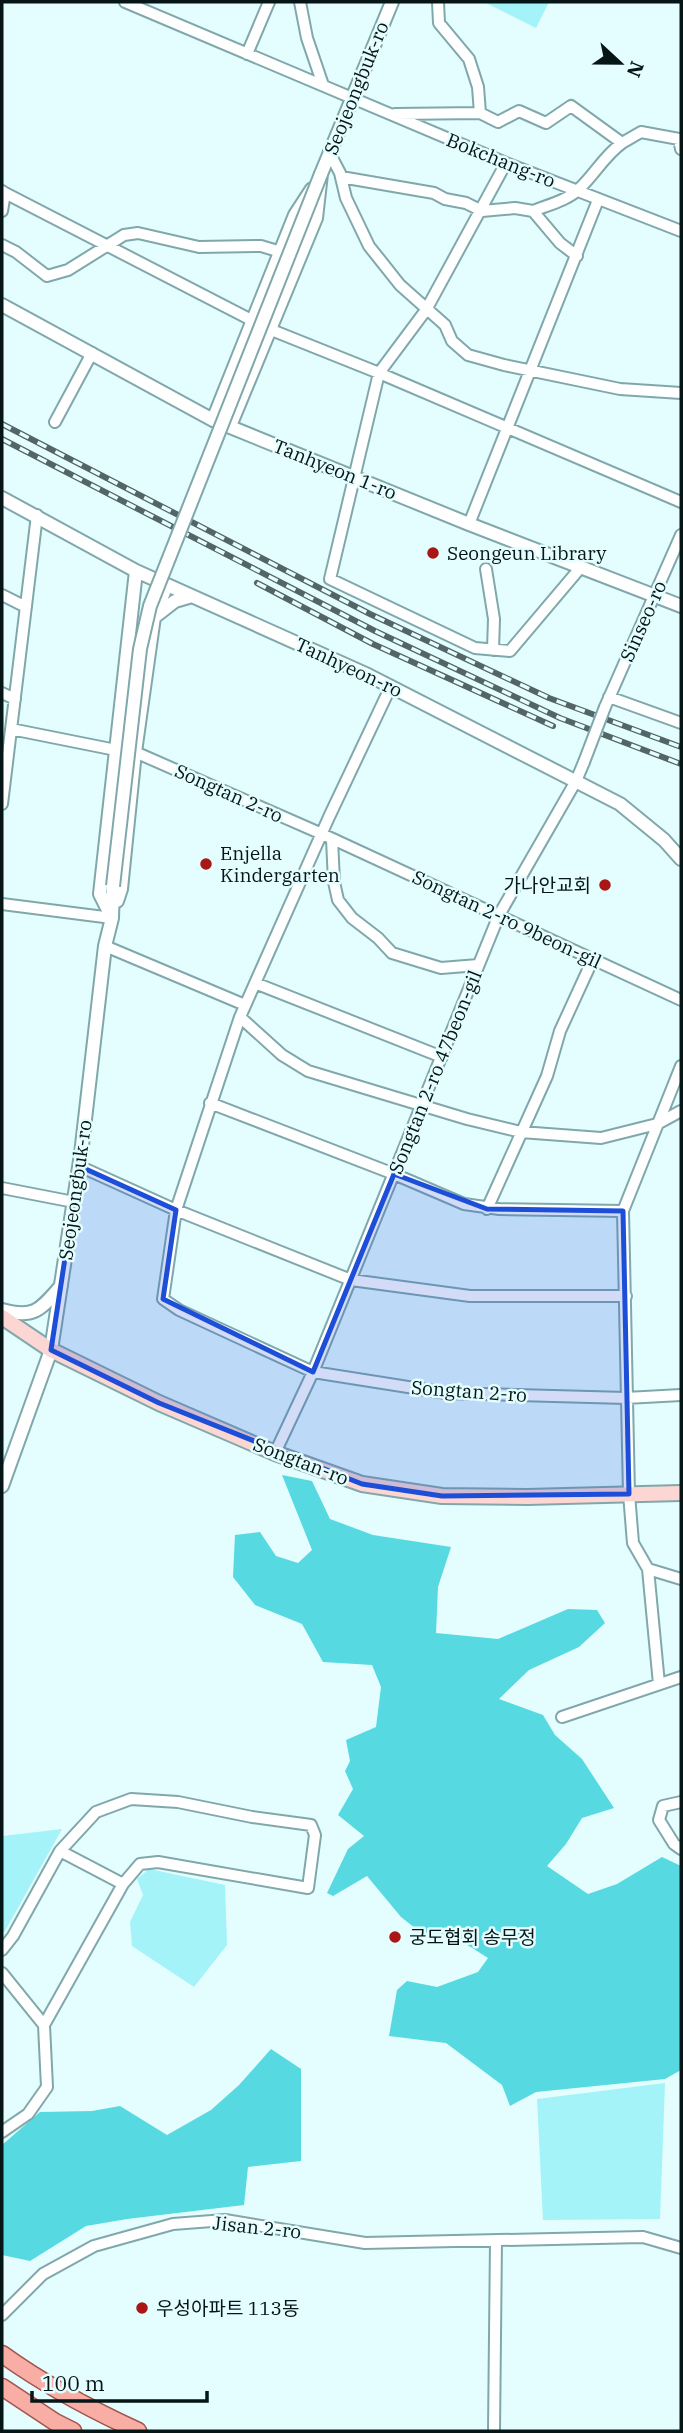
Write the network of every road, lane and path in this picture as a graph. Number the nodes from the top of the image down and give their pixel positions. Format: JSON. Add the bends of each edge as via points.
{"nodes":[{"id":1,"x":125,"y":2,"type":"edge"},
{"id":2,"x":269,"y":2,"type":"edge"},
{"id":3,"x":300,"y":2,"type":"edge"},
{"id":4,"x":392,"y":2,"type":"edge"},
{"id":5,"x":438,"y":2,"type":"edge"},
{"id":6,"x":247,"y":54,"type":"junction"},
{"id":7,"x":323,"y":85,"type":"junction"},
{"id":8,"x":352,"y":97,"type":"junction"},
{"id":9,"x":480,"y":113,"type":"junction"},
{"id":10,"x":389,"y":114,"type":"junction"},
{"id":11,"x":622,"y":143,"type":"junction"},
{"id":12,"x":681,"y":149,"type":"edge"},
{"id":13,"x":329,"y":152,"type":"junction"},
{"id":14,"x":506,"y":163,"type":"junction"},
{"id":15,"x":321,"y":174,"type":"junction"},
{"id":16,"x":341,"y":177,"type":"junction"},
{"id":17,"x":4,"y":192,"type":"edge"},
{"id":18,"x":577,"y":192,"type":"junction"},
{"id":19,"x":598,"y":201,"type":"junction"},
{"id":20,"x":2,"y":211,"type":"edge"},
{"id":21,"x":482,"y":211,"type":"junction"},
{"id":22,"x":533,"y":211,"type":"junction"},
{"id":23,"x":681,"y":231,"type":"edge"},
{"id":24,"x":108,"y":245,"type":"junction"},
{"id":25,"x":2,"y":246,"type":"edge"},
{"id":26,"x":281,"y":252,"type":"junction"},
{"id":27,"x":577,"y":256,"type":"junction"},
{"id":28,"x":2,"y":305,"type":"edge"},
{"id":29,"x":426,"y":310,"type":"junction"},
{"id":30,"x":254,"y":321,"type":"junction"},
{"id":31,"x":269,"y":329,"type":"junction"},
{"id":32,"x":92,"y":353,"type":"junction"},
{"id":33,"x":531,"y":370,"type":"junction"},
{"id":34,"x":379,"y":373,"type":"junction"},
{"id":35,"x":681,"y":393,"type":"edge"},
{"id":36,"x":213,"y":420,"type":"junction"},
{"id":37,"x":55,"y":422,"type":"dead end"},
{"id":38,"x":230,"y":426,"type":"junction"},
{"id":39,"x":506,"y":428,"type":"junction"},
{"id":40,"x":355,"y":478,"type":"junction"},
{"id":41,"x":2,"y":498,"type":"edge"},
{"id":42,"x":681,"y":502,"type":"edge"},
{"id":43,"x":37,"y":515,"type":"junction"},
{"id":44,"x":469,"y":524,"type":"junction"},
{"id":45,"x":681,"y":535,"type":"edge"},
{"id":46,"x":581,"y":567,"type":"junction"},
{"id":47,"x":486,"y":569,"type":"dead end"},
{"id":48,"x":136,"y":571,"type":"junction"},
{"id":49,"x":167,"y":585,"type":"junction"},
{"id":50,"x":2,"y":595,"type":"edge"},
{"id":51,"x":655,"y":595,"type":"junction"},
{"id":52,"x":192,"y":596,"type":"junction"},
{"id":53,"x":681,"y":606,"type":"edge"},
{"id":54,"x":26,"y":607,"type":"junction"},
{"id":55,"x":154,"y":617,"type":"junction"},
{"id":56,"x":493,"y":650,"type":"junction"},
{"id":57,"x":391,"y":687,"type":"junction"},
{"id":58,"x":2,"y":693,"type":"edge"},
{"id":59,"x":15,"y":699,"type":"junction"},
{"id":60,"x":607,"y":702,"type":"junction"},
{"id":61,"x":681,"y":723,"type":"edge"},
{"id":62,"x":11,"y":729,"type":"junction"},
{"id":63,"x":116,"y":750,"type":"junction"},
{"id":64,"x":135,"y":752,"type":"junction"},
{"id":65,"x":576,"y":781,"type":"junction"},
{"id":66,"x":2,"y":804,"type":"edge"},
{"id":67,"x":327,"y":837,"type":"junction"},
{"id":68,"x":681,"y":859,"type":"edge"},
{"id":69,"x":2,"y":905,"type":"edge"},
{"id":70,"x":499,"y":915,"type":"junction"},
{"id":71,"x":112,"y":918,"type":"junction"},
{"id":72,"x":105,"y":946,"type":"junction"},
{"id":73,"x":593,"y":959,"type":"junction"},
{"id":74,"x":478,"y":965,"type":"junction"},
{"id":75,"x":256,"y":983,"type":"junction"},
{"id":76,"x":681,"y":1000,"type":"edge"},
{"id":77,"x":245,"y":1005,"type":"junction"},
{"id":78,"x":240,"y":1017,"type":"junction"},
{"id":79,"x":442,"y":1057,"type":"junction"},
{"id":80,"x":681,"y":1066,"type":"edge"},
{"id":81,"x":210,"y":1103,"type":"junction"},
{"id":82,"x":424,"y":1104,"type":"junction"},
{"id":83,"x":681,"y":1111,"type":"edge"},
{"id":84,"x":657,"y":1124,"type":"junction"},
{"id":85,"x":521,"y":1132,"type":"junction"},
{"id":86,"x":79,"y":1166,"type":"junction"},
{"id":87,"x":394,"y":1174,"type":"junction"},
{"id":88,"x":2,"y":1188,"type":"edge"},
{"id":89,"x":74,"y":1202,"type":"junction"},
{"id":90,"x":487,"y":1209,"type":"junction"},
{"id":91,"x":176,"y":1210,"type":"junction"},
{"id":92,"x":623,"y":1211,"type":"junction"},
{"id":93,"x":351,"y":1280,"type":"junction"},
{"id":94,"x":61,"y":1286,"type":"junction"},
{"id":95,"x":626,"y":1296,"type":"junction"},
{"id":96,"x":2,"y":1310,"type":"edge"},
{"id":97,"x":2,"y":1317,"type":"edge"},
{"id":98,"x":51,"y":1350,"type":"junction"},
{"id":99,"x":313,"y":1372,"type":"junction"},
{"id":100,"x":681,"y":1395,"type":"edge"},
{"id":101,"x":626,"y":1398,"type":"junction"},
{"id":102,"x":275,"y":1453,"type":"junction"},
{"id":103,"x":2,"y":1486,"type":"edge"},
{"id":104,"x":681,"y":1493,"type":"edge"},
{"id":105,"x":629,"y":1494,"type":"junction"},
{"id":106,"x":648,"y":1569,"type":"junction"},
{"id":107,"x":681,"y":1579,"type":"edge"},
{"id":108,"x":681,"y":1677,"type":"edge"},
{"id":109,"x":659,"y":1684,"type":"junction"},
{"id":110,"x":562,"y":1717,"type":"dead end"},
{"id":111,"x":681,"y":1802,"type":"edge"},
{"id":112,"x":681,"y":1849,"type":"edge"},
{"id":113,"x":60,"y":1851,"type":"junction"},
{"id":114,"x":123,"y":1884,"type":"junction"},
{"id":115,"x":2,"y":1950,"type":"edge"},
{"id":116,"x":2,"y":1973,"type":"edge"},
{"id":117,"x":44,"y":2025,"type":"junction"},
{"id":118,"x":2,"y":2132,"type":"edge"},
{"id":119,"x":496,"y":2241,"type":"junction"},
{"id":120,"x":681,"y":2248,"type":"edge"},
{"id":121,"x":2,"y":2315,"type":"edge"},
{"id":122,"x":2,"y":2354,"type":"edge"},
{"id":123,"x":2,"y":2387,"type":"edge"},
{"id":124,"x":73,"y":2431,"type":"edge"},
{"id":125,"x":138,"y":2431,"type":"edge"},
{"id":126,"x":494,"y":2431,"type":"edge"}],
"edges":[{"from":1,"to":6,"type":"street","name":"Bokchang-ro"},
{"from":2,"to":6,"type":"street"},
{"from":3,"to":7,"type":"street"},
{"from":4,"to":8,"type":"street","name":"Seojeongbuk-ro"},
{"from":5,"to":9,"type":"street","via":[[439,23],[469,59]]},
{"from":6,"to":7,"type":"street","name":"Bokchang-ro"},
{"from":7,"to":8,"type":"street","name":"Bokchang-ro"},
{"from":8,"to":10,"type":"street","name":"Bokchang-ro"},
{"from":8,"to":13,"type":"street","name":"Seojeongbuk-ro"},
{"from":9,"to":10,"type":"street"},
{"from":9,"to":11,"type":"street","via":[[498,122],[519,111],[546,123],[571,106]]},
{"from":10,"to":14,"type":"street","name":"Bokchang-ro"},
{"from":11,"to":12,"type":"street","via":[[641,132],[678,139]]},
{"from":11,"to":18,"type":"street","via":[[608,153]]},
{"from":13,"to":15,"type":"street","name":"Seojeongbuk-ro"},
{"from":13,"to":16,"type":"street"},
{"from":14,"to":18,"type":"street","name":"Bokchang-ro"},
{"from":14,"to":21,"type":"street"},
{"from":15,"to":26,"type":"street","via":[[295,215]]},
{"from":15,"to":31,"type":"street","via":[[316,218]]},
{"from":15,"to":71,"type":"street","name":"Seojeongbuk-ro","bridge":true,"via":[[150,607],[140,649]]},
{"from":16,"to":21,"type":"street","via":[[434,193]]},
{"from":16,"to":29,"type":"street","via":[[369,246]]},
{"from":17,"to":20,"type":"street"},
{"from":17,"to":24,"type":"street"},
{"from":18,"to":19,"type":"street","name":"Bokchang-ro"},
{"from":18,"to":22,"type":"street"},
{"from":19,"to":23,"type":"street","name":"Bokchang-ro"},
{"from":19,"to":27,"type":"street"},
{"from":21,"to":22,"type":"street"},
{"from":21,"to":29,"type":"street"},
{"from":22,"to":27,"type":"street"},
{"from":24,"to":25,"type":"street","via":[[68,270],[47,276]]},
{"from":24,"to":26,"type":"street","via":[[138,233],[199,247],[261,246]]},
{"from":24,"to":30,"type":"street"},
{"from":26,"to":30,"type":"street"},
{"from":27,"to":33,"type":"street"},
{"from":28,"to":32,"type":"street","name":"Tanhyeon 1-ro"},
{"from":29,"to":33,"type":"street","via":[[445,325],[452,341],[468,355]]},
{"from":29,"to":34,"type":"street"},
{"from":30,"to":31,"type":"street"},
{"from":30,"to":36,"type":"street"},
{"from":31,"to":34,"type":"street"},
{"from":31,"to":38,"type":"street"},
{"from":32,"to":36,"type":"street","name":"Tanhyeon 1-ro"},
{"from":32,"to":37,"type":"street"},
{"from":33,"to":35,"type":"street","via":[[620,388]]},
{"from":33,"to":39,"type":"street"},
{"from":34,"to":39,"type":"street"},
{"from":34,"to":40,"type":"street"},
{"from":36,"to":38,"type":"street","name":"Tanhyeon 1-ro"},
{"from":38,"to":40,"type":"street","name":"Tanhyeon 1-ro"},
{"from":39,"to":42,"type":"street"},
{"from":39,"to":44,"type":"street"},
{"from":40,"to":44,"type":"street","name":"Tanhyeon 1-ro"},
{"from":40,"to":56,"type":"street","via":[[330,579],[475,649]]},
{"from":41,"to":43,"type":"street","name":"Tanhyeon-ro"},
{"from":43,"to":48,"type":"street","name":"Tanhyeon-ro"},
{"from":43,"to":54,"type":"street"},
{"from":44,"to":46,"type":"street","name":"Tanhyeon 1-ro"},
{"from":45,"to":51,"type":"street","name":"Sinseo-ro"},
{"from":46,"to":51,"type":"street","name":"Tanhyeon 1-ro"},
{"from":46,"to":56,"type":"street","via":[[510,651]]},
{"from":47,"to":56,"type":"street","via":[[494,619]]},
{"from":48,"to":49,"type":"street","name":"Tanhyeon-ro"},
{"from":48,"to":63,"type":"street"},
{"from":49,"to":52,"type":"street","name":"Tanhyeon-ro"},
{"from":49,"to":55,"type":"street"},
{"from":50,"to":54,"type":"street"},
{"from":51,"to":53,"type":"street","name":"Tanhyeon 1-ro"},
{"from":51,"to":60,"type":"street","name":"Sinseo-ro"},
{"from":52,"to":55,"type":"street","via":[[175,601]]},
{"from":52,"to":57,"type":"street","name":"Tanhyeon-ro"},
{"from":54,"to":59,"type":"street"},
{"from":55,"to":64,"type":"street"},
{"from":57,"to":65,"type":"street","name":"Tanhyeon-ro"},
{"from":57,"to":67,"type":"street","name":"Songtan 2-ro"},
{"from":58,"to":59,"type":"street"},
{"from":59,"to":62,"type":"street"},
{"from":60,"to":61,"type":"street"},
{"from":60,"to":65,"type":"street","name":"Sinseo-ro","bridge":true},
{"from":62,"to":63,"type":"street"},
{"from":62,"to":66,"type":"street"},
{"from":63,"to":71,"type":"street","via":[[100,894]]},
{"from":64,"to":67,"type":"street","name":"Songtan 2-ro"},
{"from":64,"to":71,"type":"street","via":[[121,889]]},
{"from":65,"to":68,"type":"street","name":"Tanhyeon-ro","via":[[620,804]]},
{"from":65,"to":70,"type":"street","name":"Songtan 2-ro 47beon-gil"},
{"from":67,"to":70,"type":"street","name":"Songtan 2-ro 9beon-gil"},
{"from":67,"to":74,"type":"street","via":[[338,900],[391,953],[441,968]]},
{"from":67,"to":75,"type":"street","name":"Songtan 2-ro"},
{"from":69,"to":71,"type":"street"},
{"from":70,"to":73,"type":"street","name":"Songtan 2-ro 9beon-gil"},
{"from":70,"to":74,"type":"street","name":"Songtan 2-ro 47beon-gil"},
{"from":71,"to":72,"type":"street","name":"Seojeongbuk-ro"},
{"from":72,"to":77,"type":"street"},
{"from":72,"to":86,"type":"street","name":"Seojeongbuk-ro"},
{"from":73,"to":76,"type":"street","name":"Songtan 2-ro 9beon-gil"},
{"from":73,"to":85,"type":"street"},
{"from":74,"to":79,"type":"street","name":"Songtan 2-ro 47beon-gil"},
{"from":75,"to":77,"type":"street","name":"Songtan 2-ro"},
{"from":75,"to":79,"type":"street"},
{"from":77,"to":78,"type":"street","name":"Songtan 2-ro"},
{"from":78,"to":81,"type":"street","name":"Songtan 2-ro"},
{"from":78,"to":82,"type":"street","via":[[307,1071]]},
{"from":79,"to":82,"type":"street","name":"Songtan 2-ro 47beon-gil"},
{"from":80,"to":84,"type":"street"},
{"from":81,"to":87,"type":"street"},
{"from":81,"to":91,"type":"street","name":"Songtan 2-ro"},
{"from":82,"to":85,"type":"street"},
{"from":82,"to":87,"type":"street","name":"Songtan 2-ro 47beon-gil"},
{"from":83,"to":84,"type":"street"},
{"from":84,"to":85,"type":"street","via":[[601,1138]]},
{"from":84,"to":92,"type":"street"},
{"from":85,"to":90,"type":"street"},
{"from":86,"to":89,"type":"street","name":"Seojeongbuk-ro"},
{"from":86,"to":91,"type":"street"},
{"from":87,"to":90,"type":"street"},
{"from":87,"to":93,"type":"street","name":"Songtan 2-ro 47beon-gil"},
{"from":88,"to":89,"type":"street"},
{"from":89,"to":94,"type":"street","name":"Seojeongbuk-ro"},
{"from":90,"to":92,"type":"street"},
{"from":91,"to":93,"type":"street"},
{"from":91,"to":99,"type":"street","name":"Songtan 2-ro","via":[[163,1299]]},
{"from":92,"to":95,"type":"street"},
{"from":93,"to":95,"type":"street","via":[[470,1296]]},
{"from":93,"to":99,"type":"street","name":"Songtan 2-ro 47beon-gil"},
{"from":94,"to":96,"type":"street","via":[[42,1308],[21,1315]]},
{"from":94,"to":98,"type":"street","name":"Seojeongbuk-ro"},
{"from":95,"to":101,"type":"street"},
{"from":97,"to":98,"type":"main road","name":"Songtan-ro"},
{"from":98,"to":102,"type":"main road","name":"Songtan-ro"},
{"from":98,"to":103,"type":"street","name":"Seojeongbuk-ro"},
{"from":99,"to":101,"type":"street","name":"Songtan 2-ro","via":[[446,1393]]},
{"from":99,"to":102,"type":"street"},
{"from":100,"to":101,"type":"street","name":"Songtan 2-ro"},
{"from":101,"to":105,"type":"street"},
{"from":102,"to":105,"type":"main road","name":"Songtan-ro","via":[[362,1484],[442,1496]]},
{"from":104,"to":105,"type":"main road","name":"Songtan-ro"},
{"from":105,"to":106,"type":"street","via":[[633,1543]]},
{"from":106,"to":107,"type":"street"},
{"from":106,"to":109,"type":"street"},
{"from":108,"to":109,"type":"street"},
{"from":109,"to":110,"type":"street"},
{"from":111,"to":112,"type":"street","via":[[663,1806],[659,1820]]},
{"from":113,"to":114,"type":"street"},
{"from":113,"to":114,"type":"street","via":[[96,1812],[131,1799],[178,1802],[311,1825],[315,1835],[308,1888],[158,1863],[140,1864]]},
{"from":113,"to":115,"type":"street"},
{"from":114,"to":117,"type":"street"},
{"from":116,"to":117,"type":"street"},
{"from":117,"to":118,"type":"street","via":[[47,2087],[28,2114]]},
{"from":119,"to":120,"type":"street","name":"Jisan 2-ro","via":[[643,2236]]},
{"from":119,"to":121,"type":"street","name":"Jisan 2-ro","via":[[365,2243],[225,2220],[173,2224],[94,2246],[43,2274]]},
{"from":119,"to":126,"type":"street"},
{"from":122,"to":125,"type":"main road","via":[[42,2383]]},
{"from":123,"to":124,"type":"main road"}]}
